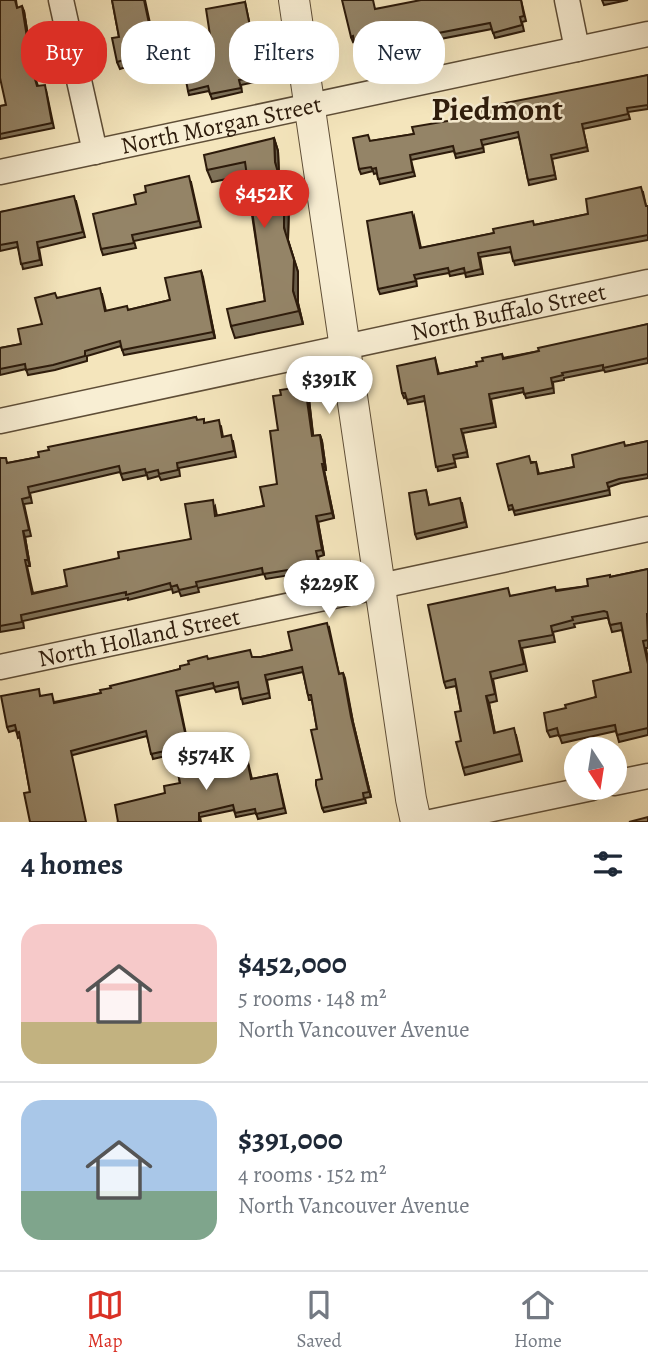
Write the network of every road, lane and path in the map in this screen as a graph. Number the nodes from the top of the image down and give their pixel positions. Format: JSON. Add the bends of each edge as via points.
{"nodes":[{"id":1,"x":61,"y":0,"type":"edge"},
{"id":2,"x":294,"y":0,"type":"edge"},
{"id":3,"x":566,"y":0,"type":"edge"},
{"id":4,"x":648,"y":34,"type":"edge"},
{"id":5,"x":577,"y":49,"type":"junction"},
{"id":6,"x":310,"y":106,"type":"junction"},
{"id":7,"x":95,"y":152,"type":"junction"},
{"id":8,"x":0,"y":172,"type":"edge"},
{"id":9,"x":648,"y":282,"type":"edge"},
{"id":10,"x":345,"y":348,"type":"junction"},
{"id":11,"x":0,"y":421,"type":"edge"},
{"id":12,"x":648,"y":529,"type":"edge"},
{"id":13,"x":380,"y":586,"type":"junction"},
{"id":14,"x":0,"y":667,"type":"edge"},
{"id":15,"x":648,"y":776,"type":"edge"},
{"id":16,"x":627,"y":780,"type":"edge"},
{"id":17,"x":564,"y":794,"type":"edge"},
{"id":18,"x":416,"y":822,"type":"edge"},
{"id":19,"x":431,"y":822,"type":"edge"}],
"edges":[{"from":1,"to":7,"type":"street"},
{"from":2,"to":6,"type":"street"},
{"from":3,"to":5,"type":"street"},
{"from":4,"to":5,"type":"street","name":"North Morgan Street"},
{"from":5,"to":6,"type":"street","name":"North Morgan Street"},
{"from":6,"to":7,"type":"street","name":"North Morgan Street"},
{"from":6,"to":10,"type":"street"},
{"from":7,"to":8,"type":"street","name":"North Morgan Street"},
{"from":9,"to":10,"type":"street","name":"North Buffalo Street"},
{"from":10,"to":11,"type":"street","name":"North Buffalo Street"},
{"from":10,"to":13,"type":"street"},
{"from":12,"to":13,"type":"street","name":"North Holland Street"},
{"from":13,"to":14,"type":"street","name":"North Holland Street"},
{"from":13,"to":18,"type":"street"},
{"from":15,"to":16,"type":"street"},
{"from":17,"to":19,"type":"street"}]}
